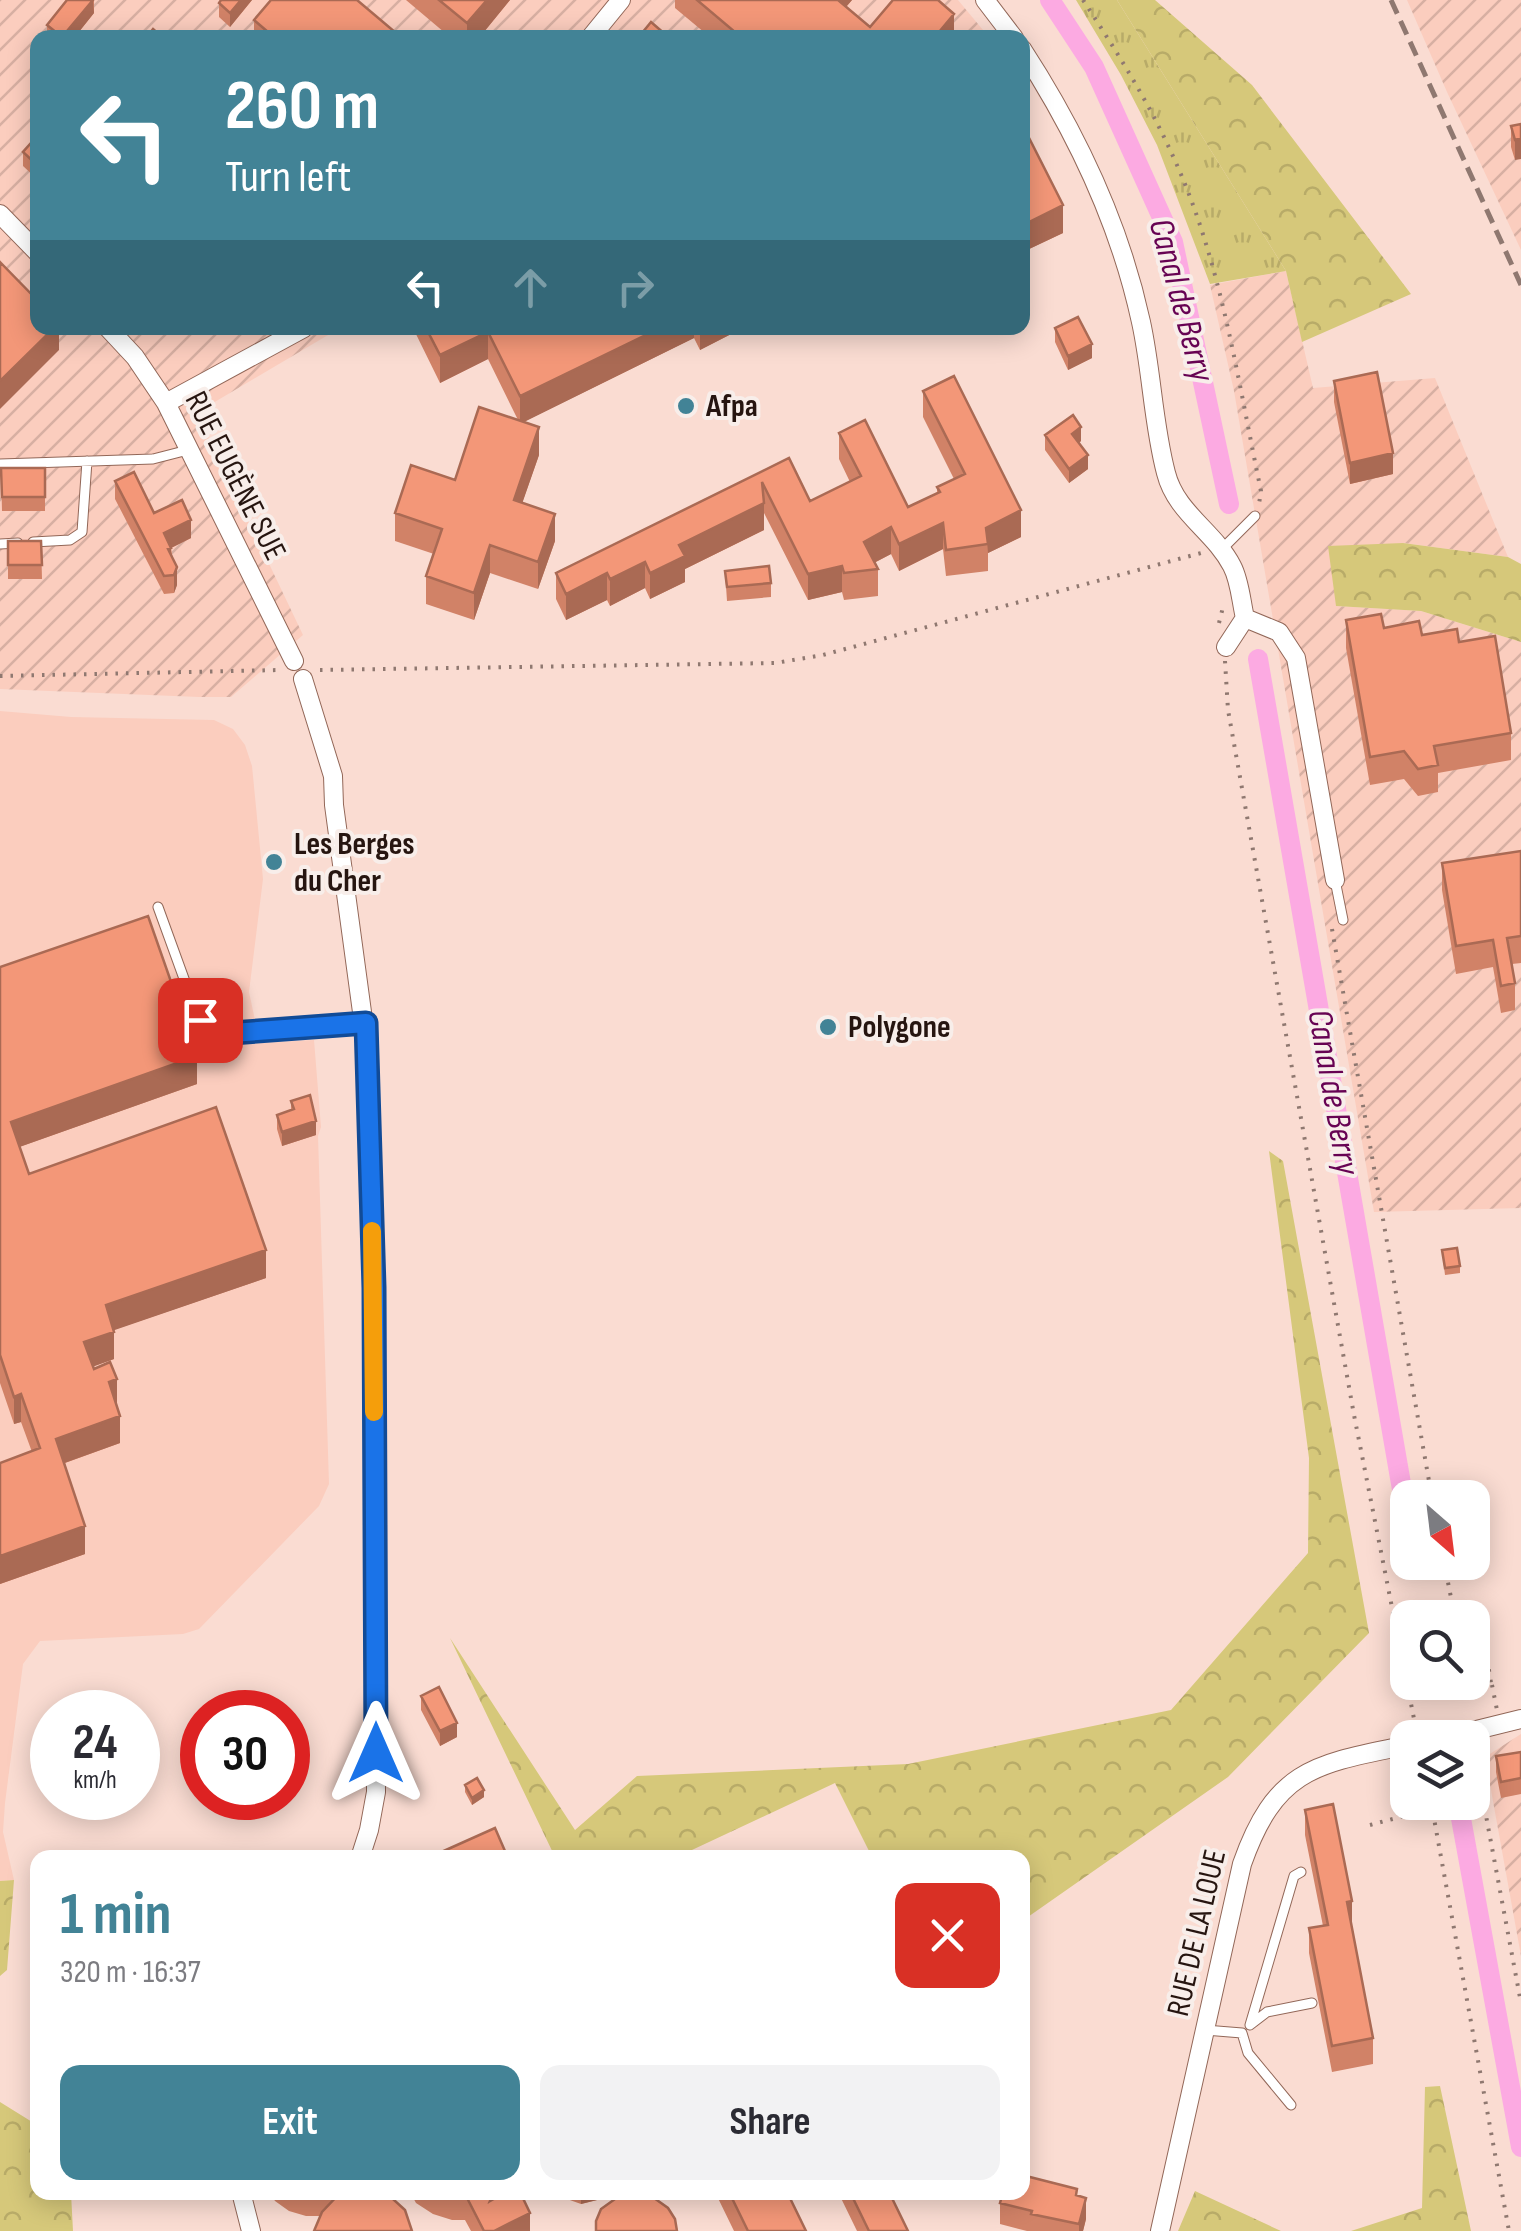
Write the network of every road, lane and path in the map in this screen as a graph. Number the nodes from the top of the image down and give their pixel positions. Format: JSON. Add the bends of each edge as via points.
{"nodes":[{"id":1,"x":621,"y":0,"type":"edge"},
{"id":2,"x":986,"y":0,"type":"edge"},
{"id":3,"x":1083,"y":0,"type":"edge"},
{"id":4,"x":597,"y":30,"type":"edge"},
{"id":5,"x":1008,"y":30,"type":"edge"},
{"id":6,"x":1030,"y":64,"type":"edge"},
{"id":7,"x":0,"y":214,"type":"edge"},
{"id":8,"x":30,"y":245,"type":"edge"},
{"id":9,"x":114,"y":335,"type":"edge"},
{"id":10,"x":291,"y":335,"type":"edge"},
{"id":11,"x":166,"y":403,"type":"junction"},
{"id":12,"x":190,"y":450,"type":"junction"},
{"id":13,"x":87,"y":461,"type":"junction"},
{"id":14,"x":0,"y":464,"type":"edge"},
{"id":15,"x":1255,"y":516,"type":"joint"},
{"id":16,"x":0,"y":544,"type":"edge"},
{"id":17,"x":1216,"y":555,"type":"junction"},
{"id":18,"x":1225,"y":601,"type":"dead end"},
{"id":19,"x":1246,"y":618,"type":"junction"},
{"id":20,"x":1226,"y":647,"type":"junction"},
{"id":21,"x":299,"y":670,"type":"junction"},
{"id":22,"x":0,"y":676,"type":"edge"},
{"id":23,"x":1335,"y":880,"type":"joint"},
{"id":24,"x":158,"y":906,"type":"dead end"},
{"id":25,"x":1343,"y":920,"type":"dead end"},
{"id":26,"x":1331,"y":924,"type":"dead end"},
{"id":27,"x":366,"y":1023,"type":"junction"},
{"id":28,"x":1429,"y":1480,"type":"edge"},
{"id":29,"x":1390,"y":1603,"type":"edge"},
{"id":30,"x":1490,"y":1672,"type":"edge"},
{"id":31,"x":1492,"y":1683,"type":"joint"},
{"id":32,"x":1515,"y":1713,"type":"edge"},
{"id":33,"x":1490,"y":1722,"type":"edge"},
{"id":34,"x":1390,"y":1750,"type":"edge"},
{"id":35,"x":1390,"y":1820,"type":"edge"},
{"id":36,"x":1434,"y":1820,"type":"edge"},
{"id":37,"x":1487,"y":1820,"type":"edge"},
{"id":38,"x":1370,"y":1825,"type":"dead end"},
{"id":39,"x":362,"y":1850,"type":"edge"},
{"id":40,"x":1301,"y":1872,"type":"dead end"},
{"id":41,"x":1312,"y":2003,"type":"dead end"},
{"id":42,"x":1521,"y":2003,"type":"edge"},
{"id":43,"x":1246,"y":2029,"type":"junction"},
{"id":44,"x":1205,"y":2030,"type":"junction"},
{"id":45,"x":1291,"y":2106,"type":"dead end"},
{"id":46,"x":243,"y":2200,"type":"edge"},
{"id":47,"x":251,"y":2231,"type":"edge"},
{"id":48,"x":1160,"y":2231,"type":"edge"},
{"id":49,"x":1509,"y":2231,"type":"edge"}],
"edges":[{"from":1,"to":4,"type":"street"},
{"from":2,"to":5,"type":"street"},
{"from":3,"to":15,"type":"path","via":[[1146,102],[1198,222],[1218,282],[1261,490]]},
{"from":6,"to":17,"type":"street","via":[[1075,141],[1116,235],[1142,324],[1166,476]]},
{"from":7,"to":8,"type":"street"},
{"from":9,"to":11,"type":"street","name":"RUE EUGÈNE SUE"},
{"from":10,"to":11,"type":"street"},
{"from":11,"to":12,"type":"street","name":"RUE EUGÈNE SUE"},
{"from":12,"to":13,"type":"lane","via":[[153,459]]},
{"from":12,"to":21,"type":"street","name":"RUE EUGÈNE SUE"},
{"from":13,"to":14,"type":"lane"},
{"from":13,"to":16,"type":"lane","via":[[82,532],[70,540]]},
{"from":15,"to":17,"type":"lane"},
{"from":17,"to":19,"type":"street","via":[[1234,568]]},
{"from":17,"to":21,"type":"path","via":[[1203,552],[774,663]]},
{"from":18,"to":20,"type":"path","via":[[1219,624]]},
{"from":19,"to":20,"type":"street"},
{"from":19,"to":23,"type":"street","via":[[1280,632],[1296,658]]},
{"from":20,"to":29,"type":"path","via":[[1228,710]]},
{"from":21,"to":22,"type":"path"},
{"from":21,"to":27,"type":"street","name":"RUE EUGÈNE SUE","via":[[333,776]]},
{"from":23,"to":25,"type":"lane"},
{"from":24,"to":27,"type":"lane","via":[[208,1032]]},
{"from":26,"to":28,"type":"path"},
{"from":27,"to":39,"type":"street","name":"RUE EUGÈNE SUE","via":[[376,1792]]},
{"from":30,"to":31,"type":"path"},
{"from":31,"to":32,"type":"path","via":[[1497,1710]]},
{"from":32,"to":33,"type":"street"},
{"from":34,"to":44,"type":"street","name":"RUE DE LA LOUE","via":[[1310,1771],[1283,1787],[1267,1807],[1242,1864]]},
{"from":35,"to":38,"type":"path"},
{"from":36,"to":49,"type":"path"},
{"from":37,"to":42,"type":"path"},
{"from":40,"to":43,"type":"lane","via":[[1294,1876]]},
{"from":41,"to":43,"type":"lane","via":[[1267,2012]]},
{"from":43,"to":44,"type":"lane"},
{"from":43,"to":45,"type":"lane","via":[[1248,2053]]},
{"from":44,"to":48,"type":"street","name":"RUE DE LA LOUE"},
{"from":46,"to":47,"type":"street"}]}
